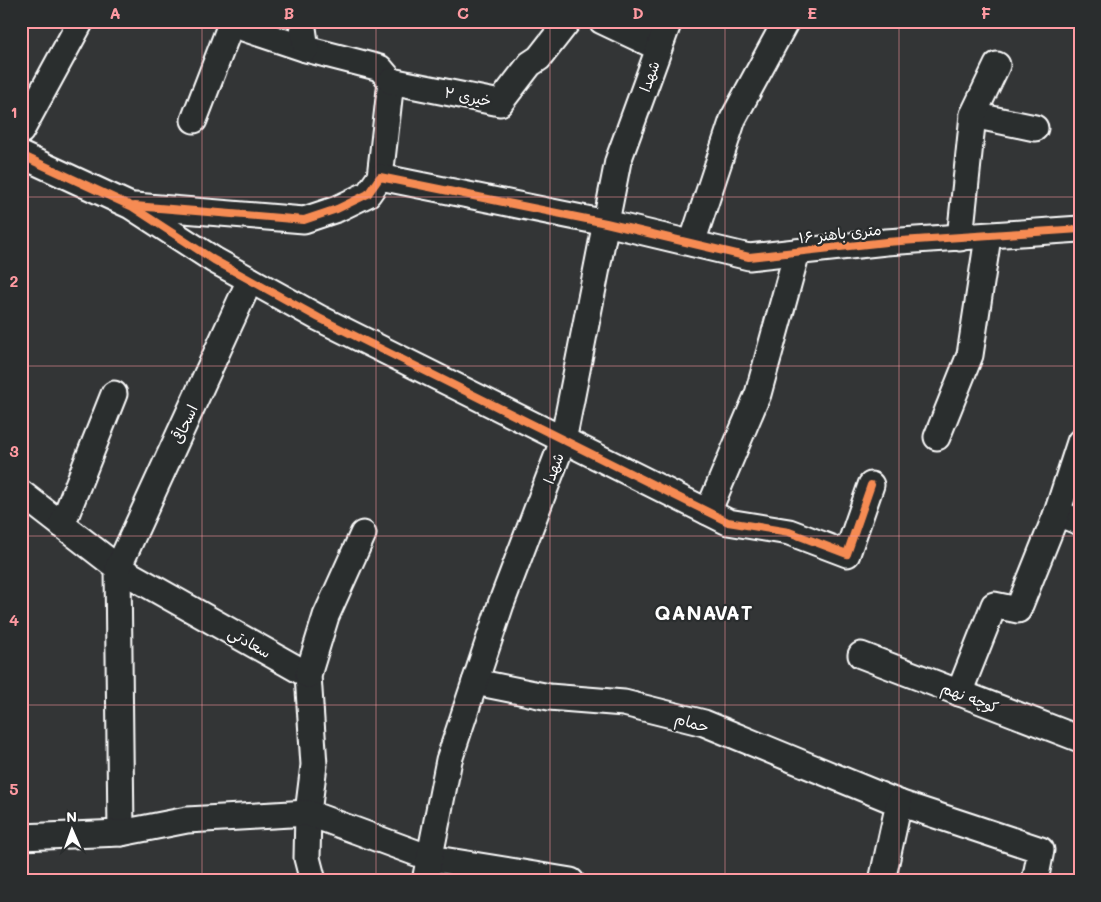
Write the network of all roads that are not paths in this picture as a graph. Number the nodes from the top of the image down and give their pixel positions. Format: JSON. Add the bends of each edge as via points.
{"nodes":[{"id":1,"x":81,"y":21,"type":"edge"},
{"id":2,"x":302,"y":21,"type":"edge"},
{"id":3,"x":568,"y":21,"type":"edge"},
{"id":4,"x":602,"y":21,"type":"edge"},
{"id":5,"x":669,"y":21,"type":"edge"},
{"id":6,"x":786,"y":21,"type":"edge"},
{"id":7,"x":231,"y":22,"type":"edge"},
{"id":8,"x":659,"y":48,"type":"junction"},
{"id":9,"x":306,"y":49,"type":"junction"},
{"id":10,"x":997,"y":65,"type":"dead end"},
{"id":11,"x":391,"y":81,"type":"junction"},
{"id":12,"x":973,"y":115,"type":"junction"},
{"id":13,"x":194,"y":120,"type":"dead end"},
{"id":14,"x":1035,"y":128,"type":"dead end"},
{"id":15,"x":21,"y":131,"type":"edge"},
{"id":16,"x":21,"y":155,"type":"edge"},
{"id":17,"x":380,"y":176,"type":"junction"},
{"id":18,"x":132,"y":206,"type":"junction"},
{"id":19,"x":606,"y":223,"type":"junction"},
{"id":20,"x":1080,"y":229,"type":"edge"},
{"id":21,"x":988,"y":237,"type":"junction"},
{"id":22,"x":960,"y":238,"type":"junction"},
{"id":23,"x":692,"y":243,"type":"junction"},
{"id":24,"x":797,"y":252,"type":"junction"},
{"id":25,"x":250,"y":280,"type":"junction"},
{"id":26,"x":114,"y":394,"type":"dead end"},
{"id":27,"x":937,"y":437,"type":"dead end"},
{"id":28,"x":563,"y":441,"type":"junction"},
{"id":29,"x":1080,"y":442,"type":"edge"},
{"id":30,"x":871,"y":485,"type":"dead end"},
{"id":31,"x":21,"y":493,"type":"edge"},
{"id":32,"x":708,"y":512,"type":"junction"},
{"id":33,"x":1057,"y":513,"type":"junction"},
{"id":34,"x":1080,"y":522,"type":"edge"},
{"id":35,"x":62,"y":525,"type":"junction"},
{"id":36,"x":363,"y":534,"type":"dead end"},
{"id":37,"x":118,"y":568,"type":"junction"},
{"id":38,"x":861,"y":655,"type":"dead end"},
{"id":39,"x":308,"y":675,"type":"junction"},
{"id":40,"x":475,"y":682,"type":"junction"},
{"id":41,"x":958,"y":692,"type":"junction"},
{"id":42,"x":1080,"y":739,"type":"edge"},
{"id":43,"x":899,"y":803,"type":"junction"},
{"id":44,"x":308,"y":813,"type":"junction"},
{"id":45,"x":120,"y":833,"type":"junction"},
{"id":46,"x":21,"y":837,"type":"edge"},
{"id":47,"x":428,"y":869,"type":"edge"},
{"id":48,"x":313,"y":881,"type":"edge"},
{"id":49,"x":571,"y":881,"type":"edge"},
{"id":50,"x":882,"y":881,"type":"edge"},
{"id":51,"x":1035,"y":881,"type":"edge"}],
"edges":[{"from":1,"to":15,"type":"street"},
{"from":2,"to":9,"type":"street"},
{"from":3,"to":11,"type":"street","name":"خیری ۲","via":[[500,103]]},
{"from":4,"to":8,"type":"street"},
{"from":5,"to":8,"type":"street","name":"شهدا"},
{"from":6,"to":23,"type":"street","via":[[733,119]]},
{"from":7,"to":9,"type":"street"},
{"from":7,"to":13,"type":"street"},
{"from":8,"to":19,"type":"street","name":"شهدا","via":[[618,162]]},
{"from":9,"to":11,"type":"street","via":[[380,68]]},
{"from":10,"to":12,"type":"street"},
{"from":11,"to":17,"type":"street"},
{"from":12,"to":14,"type":"street"},
{"from":12,"to":22,"type":"street"},
{"from":16,"to":18,"type":"street"},
{"from":17,"to":18,"type":"street","via":[[368,194],[304,220]]},
{"from":17,"to":19,"type":"street","name":"۱۶ متری باهنر"},
{"from":18,"to":25,"type":"street"},
{"from":19,"to":23,"type":"street","name":"۱۶ متری باهنر"},
{"from":19,"to":28,"type":"street","name":"شهدا"},
{"from":20,"to":21,"type":"street","name":"۱۶ متری باهنر"},
{"from":21,"to":22,"type":"street","name":"۱۶ متری باهنر"},
{"from":21,"to":27,"type":"street","via":[[970,355]]},
{"from":22,"to":24,"type":"street","name":"۱۶ متری باهنر"},
{"from":23,"to":24,"type":"street","name":"۱۶ متری باهنر","via":[[749,257]]},
{"from":24,"to":32,"type":"street","via":[[758,394]]},
{"from":25,"to":28,"type":"street","via":[[318,318]]},
{"from":25,"to":37,"type":"street","name":"اسحاقی"},
{"from":26,"to":35,"type":"street"},
{"from":28,"to":32,"type":"street"},
{"from":28,"to":40,"type":"street","name":"شهدا"},
{"from":29,"to":33,"type":"street"},
{"from":30,"to":32,"type":"street","via":[[847,554],[789,532],[728,522]]},
{"from":31,"to":35,"type":"street","name":"سعادتی"},
{"from":33,"to":34,"type":"street"},
{"from":33,"to":41,"type":"street","via":[[1018,610],[994,605]]},
{"from":35,"to":37,"type":"street","name":"سعادتی"},
{"from":36,"to":39,"type":"street","via":[[326,616]]},
{"from":37,"to":39,"type":"street","name":"سعادتی"},
{"from":37,"to":45,"type":"street"},
{"from":38,"to":41,"type":"street","name":"کوچه نهم"},
{"from":39,"to":44,"type":"street","via":[[314,765]]},
{"from":40,"to":43,"type":"street","name":"حمام","via":[[549,696],[624,703],[704,723]]},
{"from":40,"to":47,"type":"street","name":"شهدا","via":[[449,760]]},
{"from":41,"to":42,"type":"street","name":"کوچه نهم"},
{"from":43,"to":50,"type":"street"},
{"from":43,"to":51,"type":"street","name":"حمام","via":[[1041,850]]},
{"from":44,"to":45,"type":"street","via":[[187,820]]},
{"from":44,"to":47,"type":"street"},
{"from":44,"to":48,"type":"street","via":[[307,858]]},
{"from":45,"to":46,"type":"street"},
{"from":47,"to":49,"type":"street"}]}
